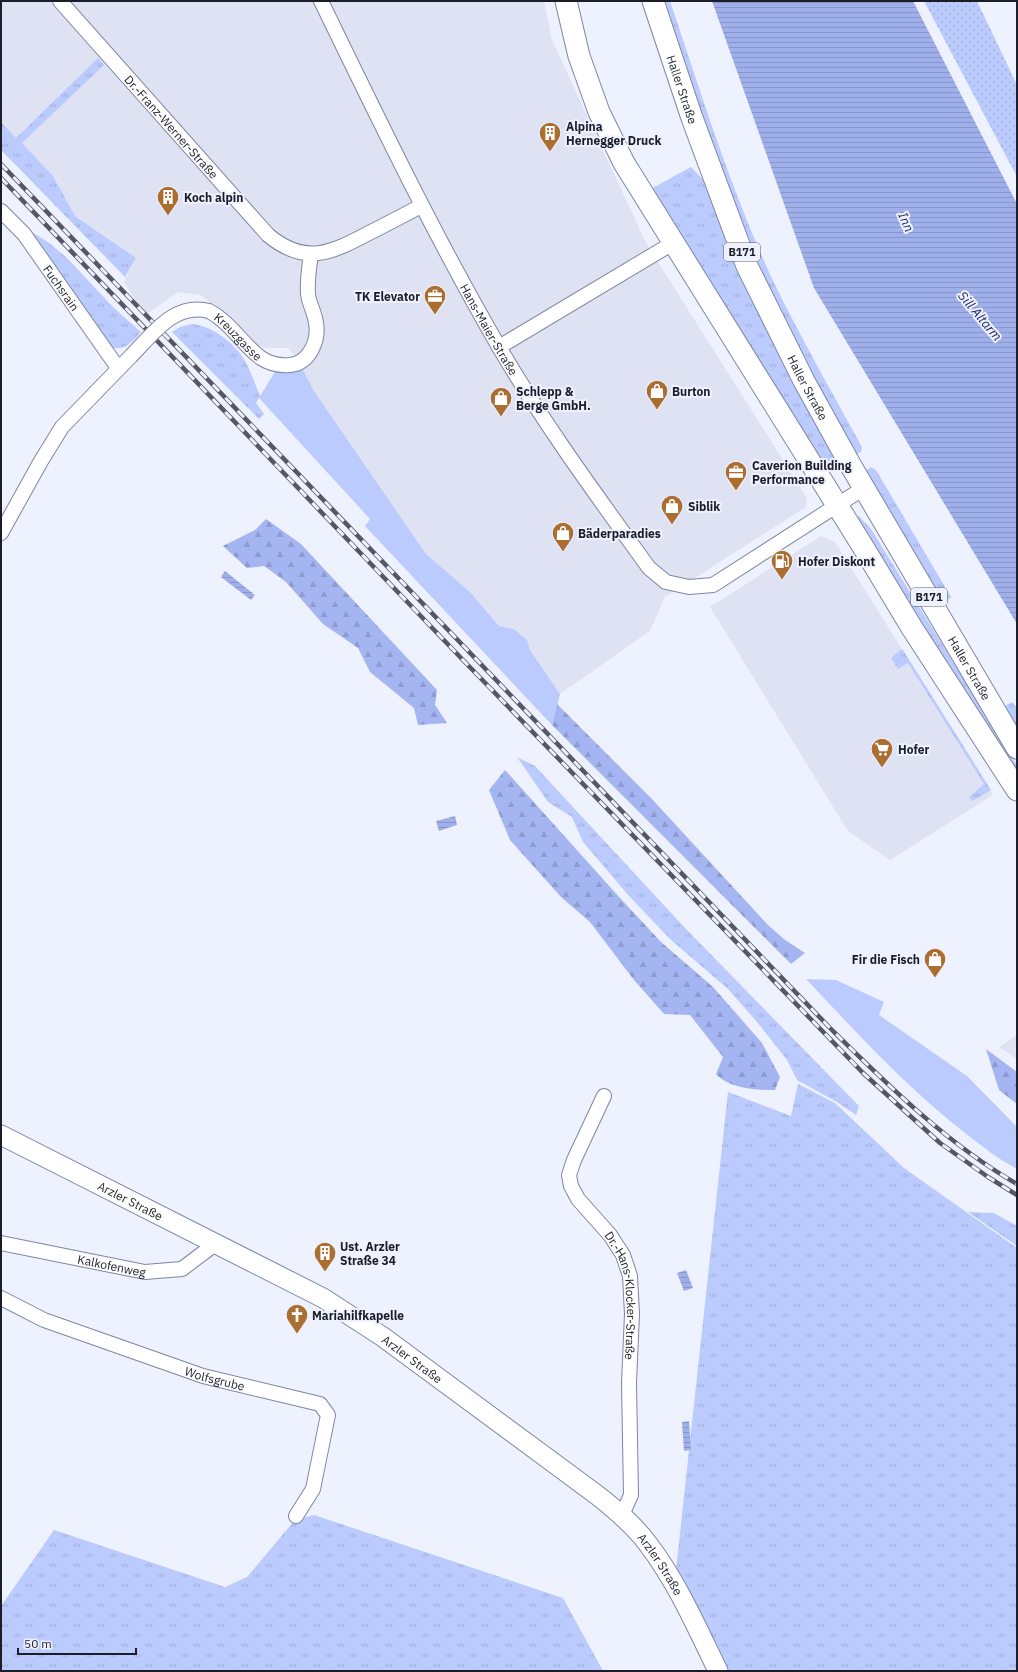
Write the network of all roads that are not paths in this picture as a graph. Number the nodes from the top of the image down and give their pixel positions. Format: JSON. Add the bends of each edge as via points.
{"nodes":[{"id":1,"x":60,"y":1,"type":"edge"},
{"id":2,"x":321,"y":1,"type":"edge"},
{"id":3,"x":566,"y":1,"type":"edge"},
{"id":4,"x":653,"y":1,"type":"edge"},
{"id":5,"x":421,"y":206,"type":"junction"},
{"id":6,"x":1,"y":211,"type":"edge"},
{"id":7,"x":673,"y":243,"type":"junction"},
{"id":8,"x":311,"y":254,"type":"junction"},
{"id":9,"x":499,"y":347,"type":"junction"},
{"id":10,"x":118,"y":368,"type":"junction"},
{"id":11,"x":864,"y":488,"type":"junction"},
{"id":12,"x":837,"y":506,"type":"junction"},
{"id":13,"x":1,"y":533,"type":"edge"},
{"id":14,"x":1017,"y":748,"type":"edge"},
{"id":15,"x":1017,"y":790,"type":"edge"},
{"id":16,"x":604,"y":1096,"type":"dead end"},
{"id":17,"x":1,"y":1135,"type":"edge"},
{"id":18,"x":1,"y":1243,"type":"edge"},
{"id":19,"x":215,"y":1244,"type":"junction"},
{"id":20,"x":1,"y":1298,"type":"edge"},
{"id":21,"x":622,"y":1515,"type":"junction"},
{"id":22,"x":296,"y":1516,"type":"dead end"},
{"id":23,"x":718,"y":1671,"type":"edge"}],
"edges":[{"from":1,"to":8,"type":"street","name":"Dr.-Franz-Werner-Straße","via":[[268,235],[289,249]]},
{"from":2,"to":5,"type":"street","name":"Hans-Maier-Straße"},
{"from":3,"to":7,"type":"main road","number":"B171","via":[[578,56],[599,112],[624,163]]},
{"from":4,"to":11,"type":"main road","name":"Haller Straße","number":"B171","via":[[692,118],[748,266],[804,381]]},
{"from":5,"to":8,"type":"street","via":[[342,247],[322,254]]},
{"from":5,"to":9,"type":"street","name":"Hans-Maier-Straße"},
{"from":6,"to":10,"type":"street","name":"Fuchsrain","via":[[24,234]]},
{"from":7,"to":9,"type":"street"},
{"from":7,"to":12,"type":"main road","number":"B171"},
{"from":8,"to":10,"type":"street","name":"Kreuzgasse","bridge":true,"via":[[307,281],[308,296],[317,334],[310,352],[299,362],[279,365],[261,358],[224,321],[209,311],[191,309],[172,316]]},
{"from":9,"to":12,"type":"street","name":"Hans-Maier-Straße","via":[[556,438],[649,568],[666,582],[689,587],[713,585]]},
{"from":10,"to":13,"type":"street","name":"Kreuzgasse","via":[[62,426]]},
{"from":11,"to":12,"type":"street","name":"Hans-Maier-Straße"},
{"from":11,"to":14,"type":"main road","name":"Haller Straße","number":"B171"},
{"from":12,"to":15,"type":"main road","number":"B171"},
{"from":16,"to":21,"type":"street","name":"Dr.-Hans-Klocker-Straße","via":[[570,1170],[570,1181],[578,1199],[610,1235],[623,1255],[630,1276],[631,1495]]},
{"from":17,"to":19,"type":"main road","name":"Arzler Straße"},
{"from":18,"to":19,"type":"street","name":"Kalkofenweg","via":[[145,1272],[182,1269]]},
{"from":19,"to":21,"type":"main road","name":"Arzler Straße","via":[[323,1298],[383,1337]]},
{"from":20,"to":22,"type":"street","name":"Wolfsgrube","via":[[44,1320],[203,1376],[320,1404],[328,1415],[313,1489]]},
{"from":21,"to":23,"type":"main road","name":"Arzler Straße","via":[[648,1544],[680,1594]]}]}
